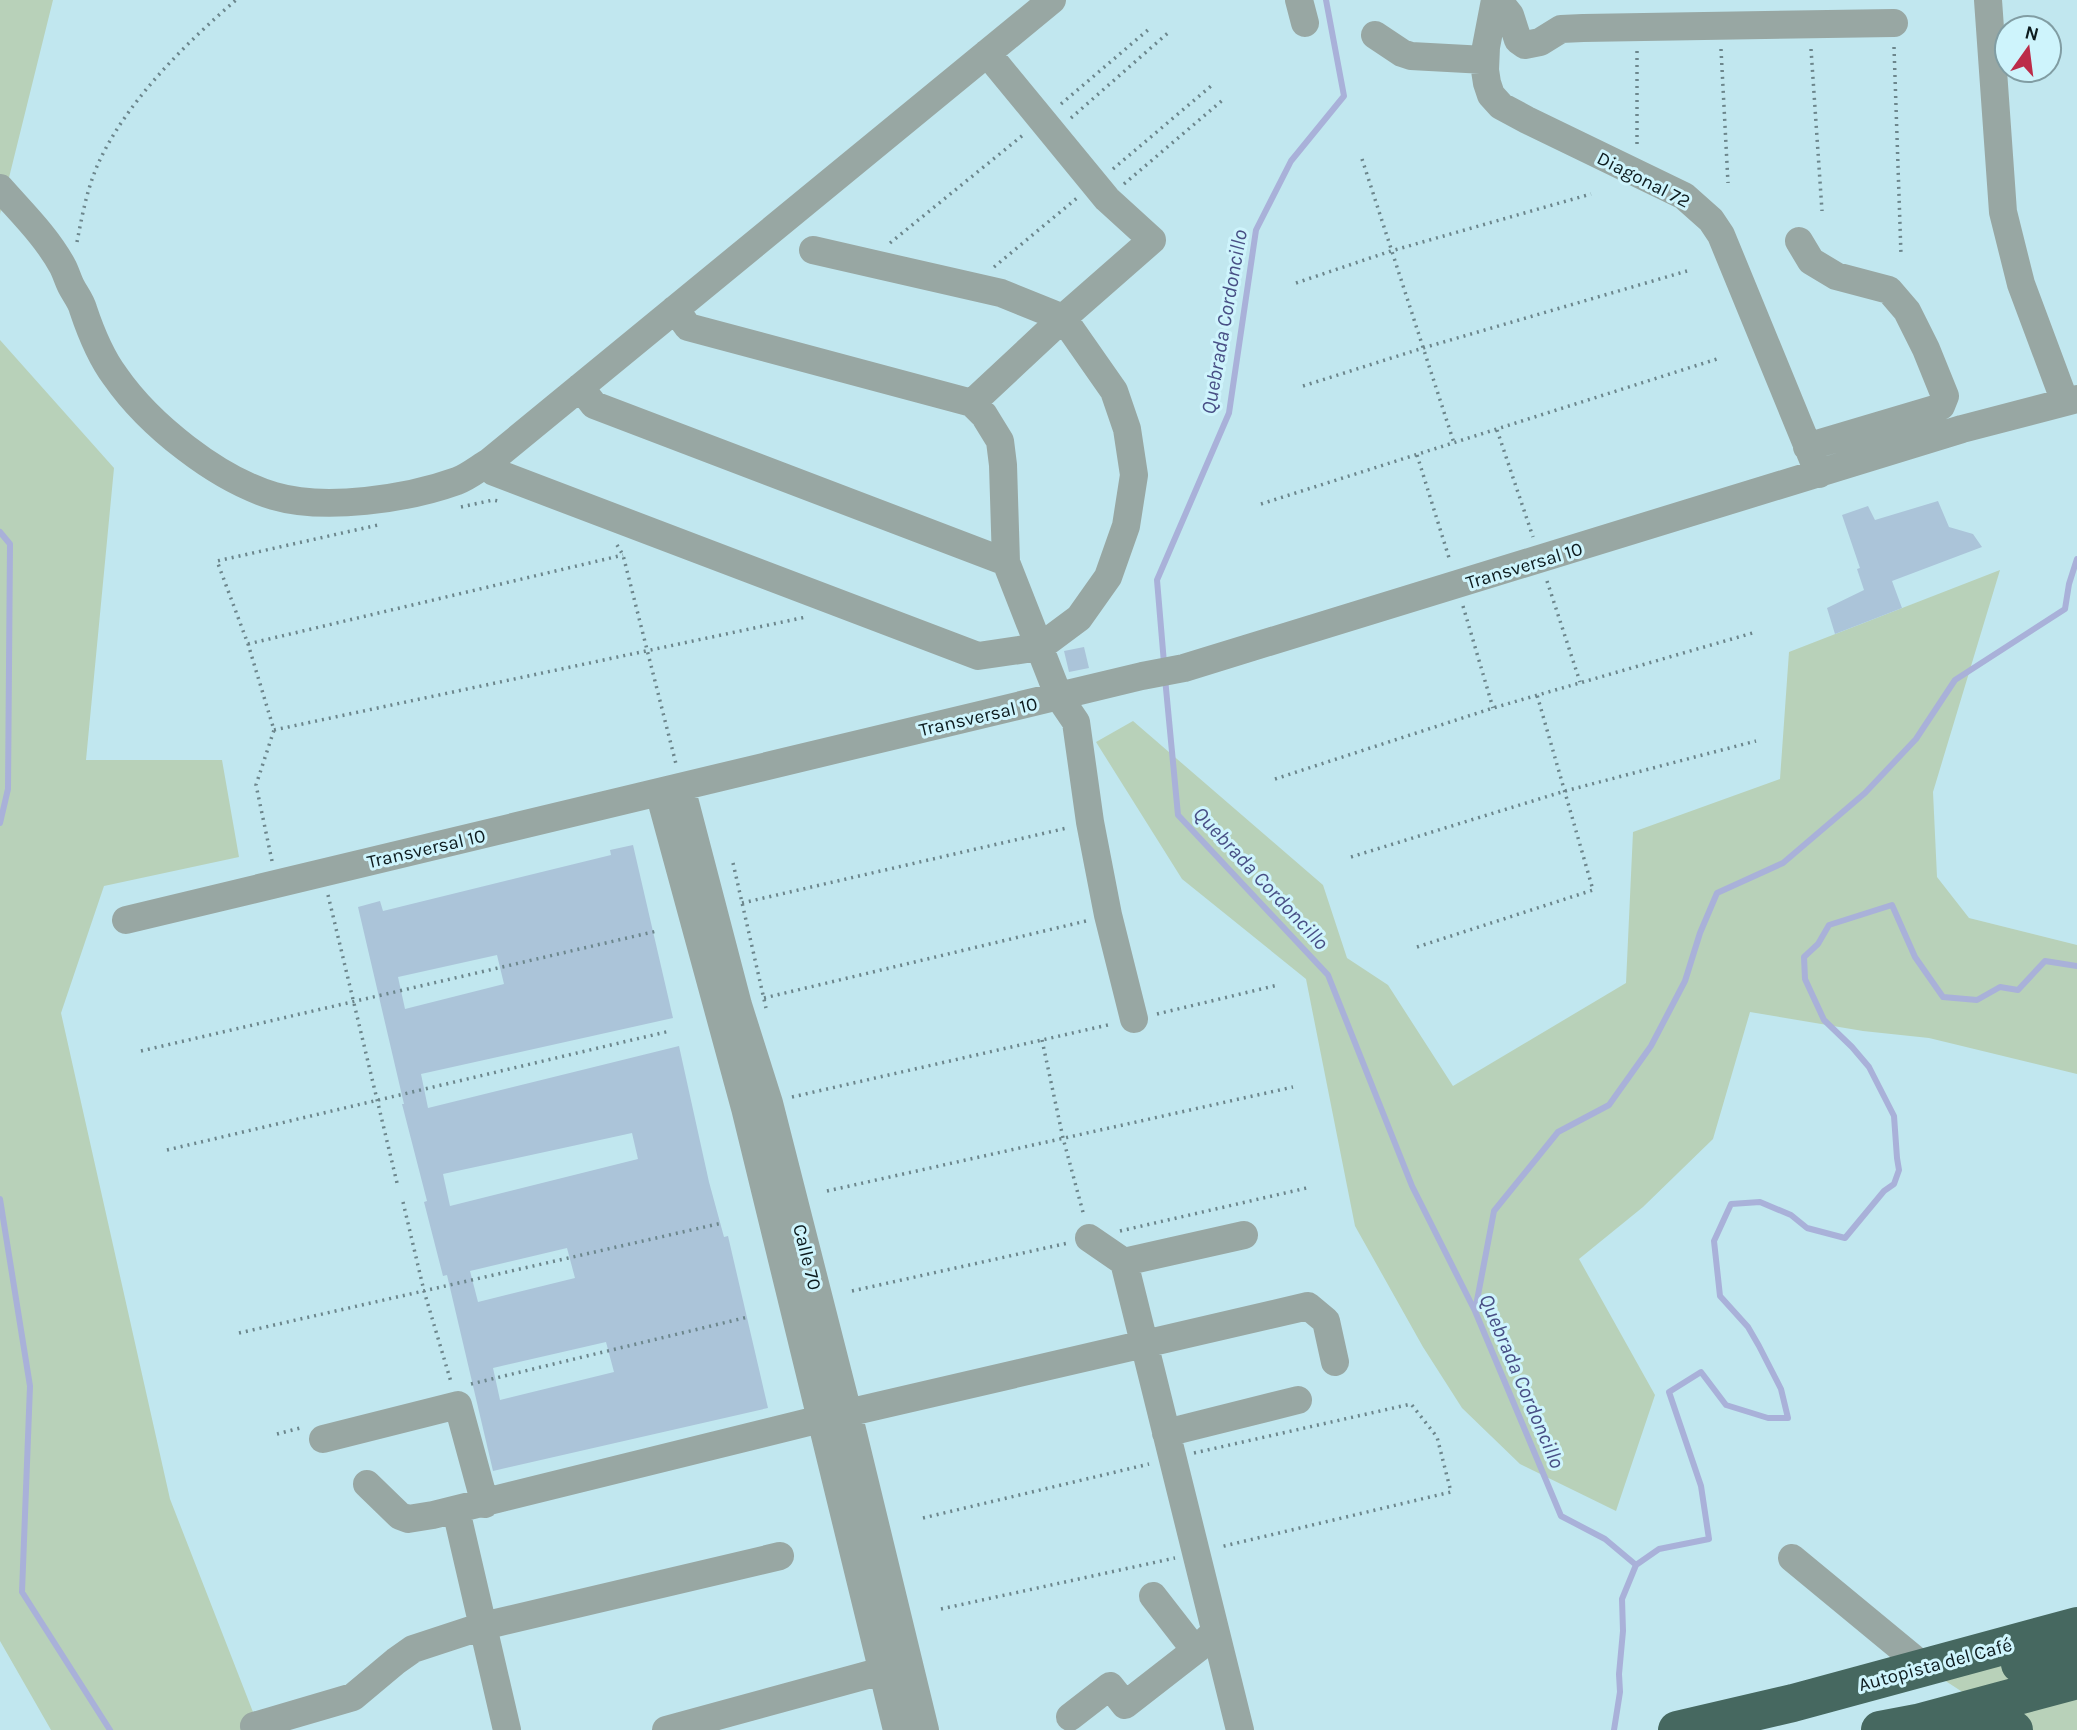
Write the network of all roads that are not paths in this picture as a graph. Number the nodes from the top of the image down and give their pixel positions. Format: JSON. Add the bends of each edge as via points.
{"nodes":[{"id":1,"x":1052,"y":0,"type":"edge"},
{"id":2,"x":1496,"y":0,"type":"edge"},
{"id":3,"x":1987,"y":0,"type":"edge"},
{"id":4,"x":1894,"y":23,"type":"road end"},
{"id":5,"x":1375,"y":35,"type":"dead end"},
{"id":6,"x":987,"y":52,"type":"junction"},
{"id":7,"x":1485,"y":60,"type":"junction"},
{"id":8,"x":0,"y":188,"type":"edge"},
{"id":9,"x":1799,"y":241,"type":"dead end"},
{"id":10,"x":813,"y":250,"type":"dead end"},
{"id":11,"x":675,"y":309,"type":"junction"},
{"id":12,"x":1063,"y":318,"type":"junction"},
{"id":13,"x":580,"y":387,"type":"junction"},
{"id":14,"x":2071,"y":401,"type":"edge"},
{"id":15,"x":972,"y":403,"type":"junction"},
{"id":16,"x":1807,"y":447,"type":"junction"},
{"id":17,"x":489,"y":462,"type":"junction"},
{"id":18,"x":1819,"y":474,"type":"junction"},
{"id":19,"x":1006,"y":562,"type":"junction"},
{"id":20,"x":1040,"y":647,"type":"junction"},
{"id":21,"x":1059,"y":697,"type":"junction"},
{"id":22,"x":670,"y":790,"type":"junction"},
{"id":23,"x":126,"y":920,"type":"dead end"},
{"id":24,"x":1134,"y":1019,"type":"road end"},
{"id":25,"x":1244,"y":1235,"type":"dead end"},
{"id":26,"x":1089,"y":1238,"type":"road end"},
{"id":27,"x":1124,"y":1262,"type":"junction"},
{"id":28,"x":1143,"y":1343,"type":"junction"},
{"id":29,"x":1335,"y":1362,"type":"dead end"},
{"id":30,"x":1298,"y":1400,"type":"dead end"},
{"id":31,"x":835,"y":1416,"type":"junction"},
{"id":32,"x":1166,"y":1433,"type":"junction"},
{"id":33,"x":323,"y":1439,"type":"dead end"},
{"id":34,"x":366,"y":1484,"type":"dead end"},
{"id":35,"x":485,"y":1504,"type":"junction"},
{"id":36,"x":456,"y":1510,"type":"junction"},
{"id":37,"x":780,"y":1556,"type":"dead end"},
{"id":38,"x":1792,"y":1558,"type":"dead end"},
{"id":39,"x":1153,"y":1596,"type":"dead end"},
{"id":40,"x":483,"y":1626,"type":"junction"},
{"id":41,"x":2077,"y":1626,"type":"edge"},
{"id":42,"x":1205,"y":1641,"type":"junction"},
{"id":43,"x":2077,"y":1654,"type":"edge"},
{"id":44,"x":1924,"y":1667,"type":"junction"},
{"id":45,"x":882,"y":1671,"type":"junction"},
{"id":46,"x":2077,"y":1680,"type":"edge"},
{"id":47,"x":1794,"y":1703,"type":"junction"},
{"id":48,"x":1070,"y":1717,"type":"dead end"},
{"id":49,"x":1917,"y":1723,"type":"junction"},
{"id":50,"x":254,"y":1726,"type":"dead end"},
{"id":51,"x":507,"y":1730,"type":"edge"},
{"id":52,"x":666,"y":1730,"type":"edge"},
{"id":53,"x":897,"y":1730,"type":"edge"},
{"id":54,"x":925,"y":1730,"type":"edge"},
{"id":55,"x":1240,"y":1730,"type":"edge"},
{"id":56,"x":1677,"y":1730,"type":"edge"},
{"id":57,"x":1880,"y":1730,"type":"edge"},
{"id":58,"x":2014,"y":1730,"type":"edge"}],
"edges":[{"from":1,"to":6,"type":"street"},
{"from":2,"to":4,"type":"street","via":[[1510,15],[1518,40],[1525,46],[1561,29]]},
{"from":2,"to":7,"type":"street","name":"Diagonal 72"},
{"from":3,"to":14,"type":"street","via":[[2003,212],[2021,285]]},
{"from":5,"to":7,"type":"street","via":[[1411,55]]},
{"from":6,"to":11,"type":"street"},
{"from":6,"to":12,"type":"street","via":[[1054,118],[1107,199],[1152,240]]},
{"from":7,"to":16,"type":"street","name":"Diagonal 72","via":[[1487,83],[1501,106],[1684,196],[1711,219]]},
{"from":8,"to":17,"type":"street","via":[[51,245],[114,375],[159,424],[216,468],[272,495],[348,502],[459,480]]},
{"from":9,"to":16,"type":"street","via":[[1811,261],[1836,276],[1889,290],[1907,311],[1945,396],[1935,409]]},
{"from":10,"to":12,"type":"street","via":[[1001,293]]},
{"from":11,"to":13,"type":"street"},
{"from":11,"to":15,"type":"street","via":[[688,327]]},
{"from":12,"to":15,"type":"street"},
{"from":12,"to":20,"type":"street","via":[[1114,391],[1127,429],[1134,475],[1126,526],[1108,577],[1079,618]]},
{"from":13,"to":17,"type":"street"},
{"from":13,"to":19,"type":"street","via":[[594,405]]},
{"from":14,"to":18,"type":"street","name":"Transversal 10"},
{"from":15,"to":19,"type":"street","via":[[1000,441]]},
{"from":16,"to":18,"type":"street","name":"Diagonal 72"},
{"from":17,"to":20,"type":"street","via":[[494,472],[978,656]]},
{"from":18,"to":21,"type":"street","name":"Transversal 10","via":[[1184,668]]},
{"from":19,"to":20,"type":"street"},
{"from":20,"to":21,"type":"street"},
{"from":21,"to":22,"type":"street","name":"Transversal 10"},
{"from":21,"to":24,"type":"street","via":[[1076,722],[1108,915]]},
{"from":22,"to":23,"type":"street","name":"Transversal 10"},
{"from":22,"to":31,"type":"street","name":"Calle 70","via":[[745,1108]]},
{"from":22,"to":31,"type":"street","name":"Calle 70","via":[[751,1002]]},
{"from":25,"to":27,"type":"street"},
{"from":26,"to":27,"type":"street"},
{"from":27,"to":28,"type":"street"},
{"from":28,"to":29,"type":"street","via":[[1308,1306],[1326,1321]]},
{"from":28,"to":31,"type":"street"},
{"from":28,"to":32,"type":"street"},
{"from":30,"to":32,"type":"street"},
{"from":31,"to":35,"type":"street"},
{"from":31,"to":45,"type":"street","name":"Calle 70"},
{"from":31,"to":54,"type":"street","name":"Calle 70"},
{"from":32,"to":42,"type":"street"},
{"from":33,"to":35,"type":"street","via":[[458,1405]]},
{"from":34,"to":36,"type":"street","via":[[408,1519]]},
{"from":35,"to":36,"type":"street"},
{"from":36,"to":40,"type":"street"},
{"from":37,"to":40,"type":"street"},
{"from":38,"to":44,"type":"street"},
{"from":39,"to":42,"type":"street"},
{"from":40,"to":50,"type":"street","via":[[413,1649],[353,1697]]},
{"from":40,"to":51,"type":"street"},
{"from":41,"to":44,"type":"highway","name":"Autopista del Café"},
{"from":42,"to":48,"type":"street","via":[[1125,1705],[1111,1686]]},
{"from":42,"to":55,"type":"street"},
{"from":43,"to":47,"type":"highway","name":"Autopista del Café"},
{"from":44,"to":47,"type":"highway","name":"Autopista del Café"},
{"from":45,"to":52,"type":"street"},
{"from":45,"to":53,"type":"street","name":"Calle 70"},
{"from":46,"to":49,"type":"highway"},
{"from":47,"to":56,"type":"highway","name":"Autopista del Café"},
{"from":49,"to":57,"type":"highway"},
{"from":49,"to":58,"type":"highway","via":[[1969,1720]]}]}
